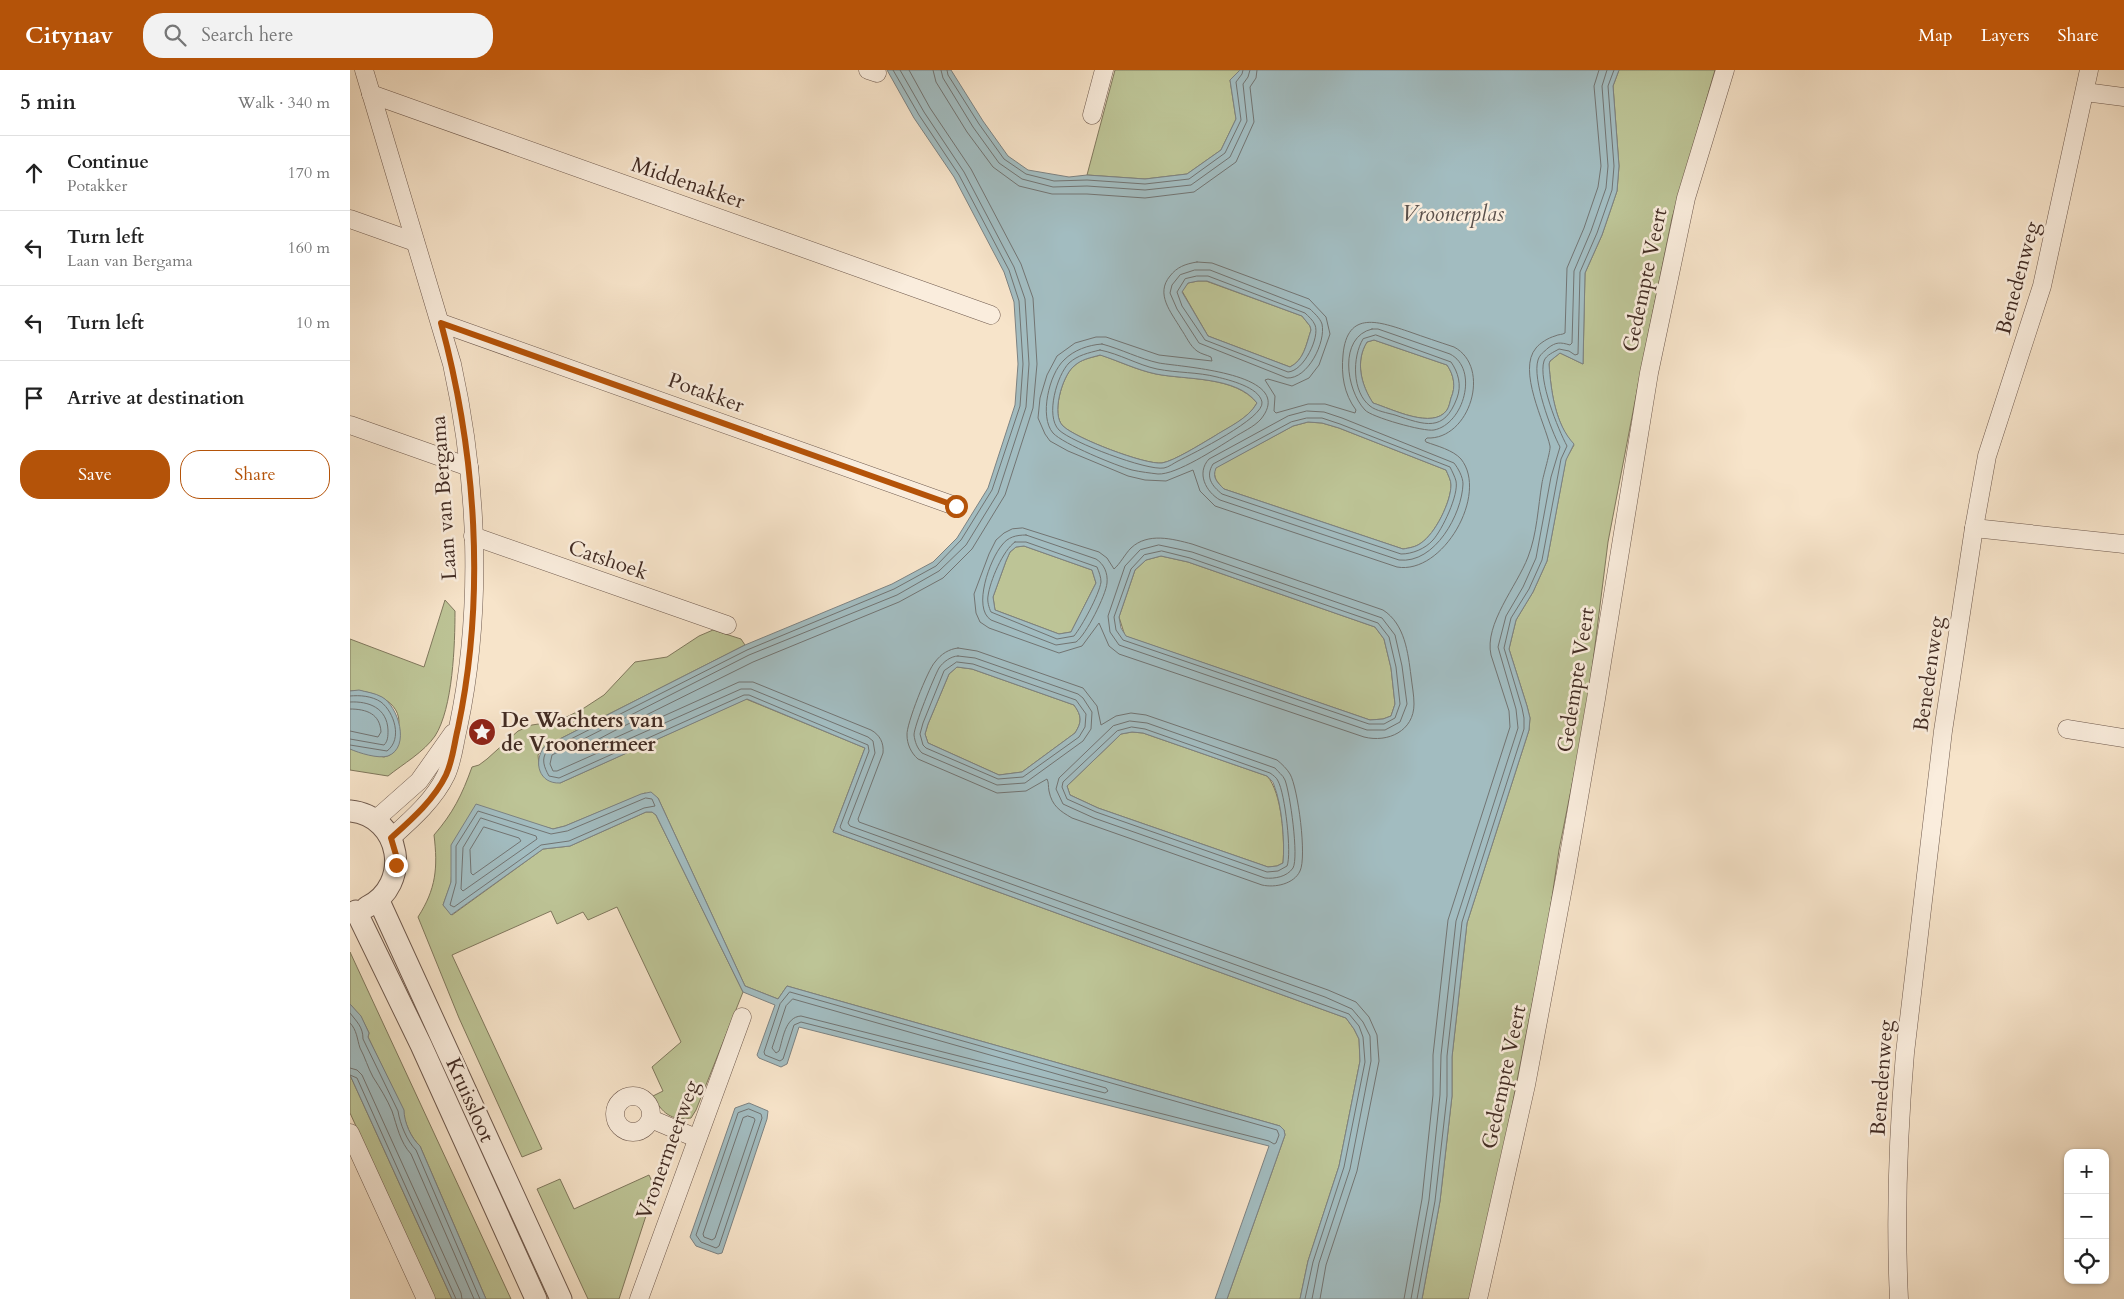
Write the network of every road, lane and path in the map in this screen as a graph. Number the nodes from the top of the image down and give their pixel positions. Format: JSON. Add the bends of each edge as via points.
{"nodes":[{"id":1,"x":364,"y":70,"type":"edge"},
{"id":2,"x":1104,"y":70,"type":"edge"},
{"id":3,"x":1725,"y":70,"type":"edge"},
{"id":4,"x":2089,"y":70,"type":"edge"},
{"id":5,"x":2085,"y":92,"type":"junction"},
{"id":6,"x":371,"y":94,"type":"junction"},
{"id":7,"x":2124,"y":96,"type":"edge"},
{"id":8,"x":1092,"y":115,"type":"dead end"},
{"id":9,"x":350,"y":219,"type":"edge"},
{"id":10,"x":415,"y":242,"type":"junction"},
{"id":11,"x":991,"y":315,"type":"dead end"},
{"id":12,"x":441,"y":323,"type":"junction"},
{"id":13,"x":350,"y":425,"type":"edge"},
{"id":14,"x":469,"y":467,"type":"junction"},
{"id":15,"x":956,"y":506,"type":"dead end"},
{"id":16,"x":1974,"y":528,"type":"junction"},
{"id":17,"x":473,"y":536,"type":"junction"},
{"id":18,"x":2124,"y":544,"type":"edge"},
{"id":19,"x":727,"y":625,"type":"dead end"},
{"id":20,"x":458,"y":726,"type":"junction"},
{"id":21,"x":2067,"y":729,"type":"dead end"},
{"id":22,"x":2124,"y":738,"type":"edge"},
{"id":23,"x":350,"y":811,"type":"edge"},
{"id":24,"x":375,"y":820,"type":"junction"},
{"id":25,"x":391,"y":838,"type":"junction"},
{"id":26,"x":379,"y":901,"type":"junction"},
{"id":27,"x":353,"y":911,"type":"edge"},
{"id":28,"x":742,"y":1017,"type":"dead end"},
{"id":29,"x":651,"y":1119,"type":"dead end"},
{"id":30,"x":350,"y":1133,"type":"edge"},
{"id":31,"x":696,"y":1138,"type":"junction"},
{"id":32,"x":426,"y":1299,"type":"edge"},
{"id":33,"x":536,"y":1299,"type":"edge"},
{"id":34,"x":561,"y":1299,"type":"edge"},
{"id":35,"x":639,"y":1299,"type":"edge"},
{"id":36,"x":1478,"y":1299,"type":"edge"},
{"id":37,"x":1898,"y":1299,"type":"edge"}],
"edges":[{"from":1,"to":6,"type":"street","name":"Laan van Bergama"},
{"from":2,"to":8,"type":"street"},
{"from":3,"to":36,"type":"street","name":"Gedempte Veert","via":[[1686,198],[1649,373],[1566,872],[1526,1085]]},
{"from":4,"to":5,"type":"street","name":"Benedenweg"},
{"from":5,"to":7,"type":"street"},
{"from":5,"to":16,"type":"street","name":"Benedenweg","via":[[2042,286],[1987,456]]},
{"from":6,"to":10,"type":"street","name":"Laan van Bergama"},
{"from":6,"to":11,"type":"street","name":"Middenakker"},
{"from":9,"to":10,"type":"street"},
{"from":10,"to":12,"type":"street","name":"Laan van Bergama"},
{"from":12,"to":14,"type":"street","name":"Laan van Bergama","via":[[459,396]]},
{"from":12,"to":15,"type":"street","name":"Potakker"},
{"from":13,"to":14,"type":"street"},
{"from":14,"to":17,"type":"street","name":"Laan van Bergama"},
{"from":16,"to":18,"type":"street"},
{"from":16,"to":37,"type":"street","name":"Benedenweg","via":[[1943,731],[1905,1054],[1901,1100]]},
{"from":17,"to":19,"type":"street","name":"Catshoek"},
{"from":17,"to":20,"type":"street","name":"Laan van Bergama","via":[[469,657]]},
{"from":20,"to":24,"type":"street","name":"Laan van Bergama","via":[[419,780]]},
{"from":20,"to":25,"type":"street","name":"Laan van Bergama","via":[[452,760],[441,784]]},
{"from":21,"to":22,"type":"street"},
{"from":23,"to":24,"type":"street"},
{"from":24,"to":25,"type":"street"},
{"from":25,"to":26,"type":"street","via":[[396,855],[394,878]]},
{"from":26,"to":27,"type":"street"},
{"from":26,"to":34,"type":"street","name":"Kruissloot"},
{"from":27,"to":33,"type":"street","name":"Kruissloot","via":[[421,1045]]},
{"from":28,"to":31,"type":"street","name":"Vronermeerweg"},
{"from":29,"to":31,"type":"street"},
{"from":30,"to":32,"type":"street"},
{"from":31,"to":35,"type":"street","name":"Vronermeerweg"}]}
